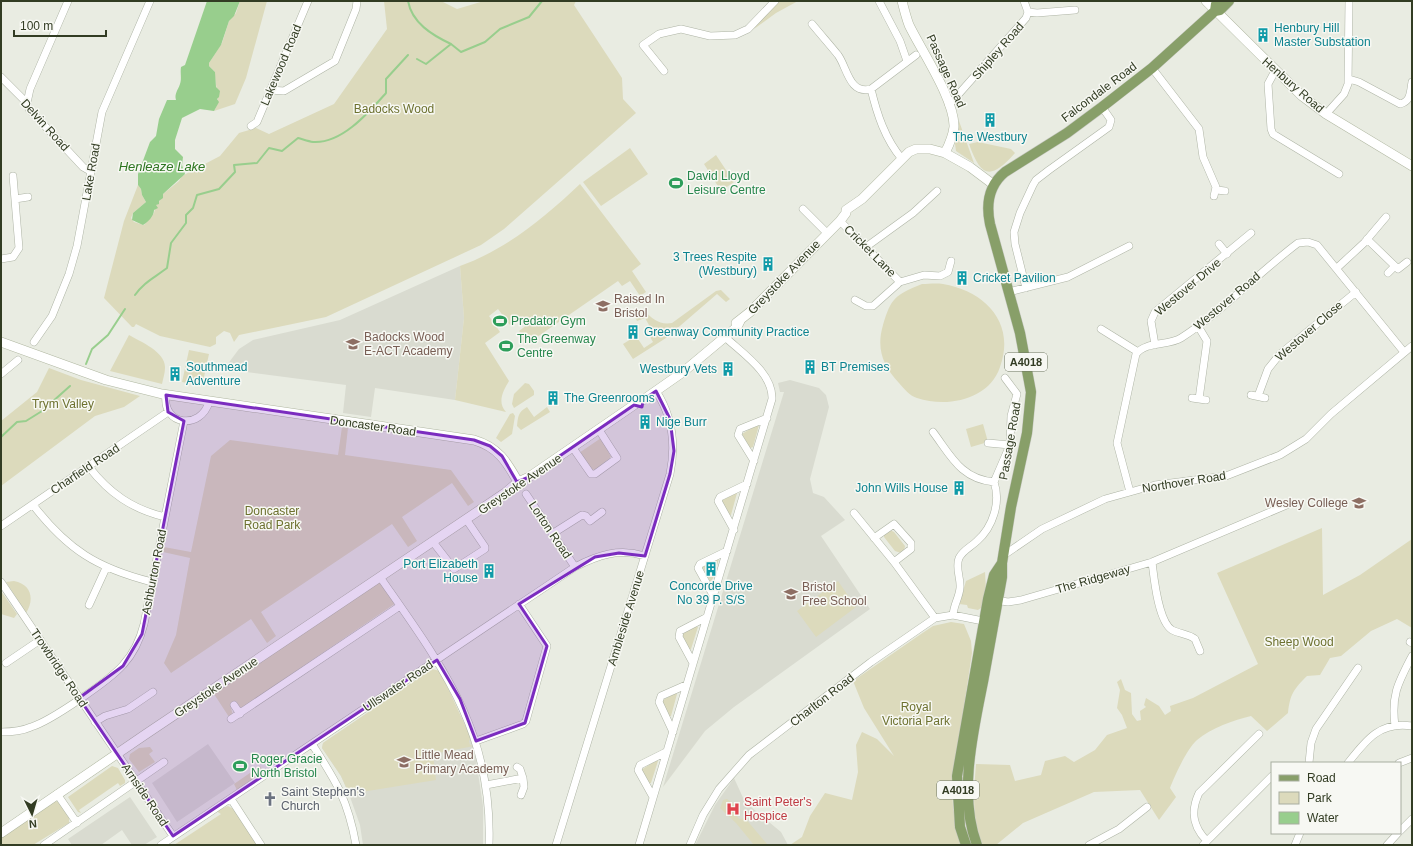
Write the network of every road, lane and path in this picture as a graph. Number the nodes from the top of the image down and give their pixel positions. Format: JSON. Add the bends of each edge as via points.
{"nodes":[{"id":1,"x":68,"y":1,"type":"edge"},
{"id":2,"x":150,"y":1,"type":"edge"},
{"id":3,"x":308,"y":1,"type":"edge"},
{"id":4,"x":357,"y":1,"type":"edge"},
{"id":5,"x":775,"y":1,"type":"edge"},
{"id":6,"x":879,"y":1,"type":"edge"},
{"id":7,"x":902,"y":1,"type":"edge"},
{"id":8,"x":1024,"y":1,"type":"edge"},
{"id":9,"x":1206,"y":1,"type":"edge"},
{"id":10,"x":1220,"y":1,"type":"edge"},
{"id":11,"x":1229,"y":1,"type":"edge"},
{"id":12,"x":1349,"y":1,"type":"edge"},
{"id":13,"x":1075,"y":10,"type":"dead end"},
{"id":14,"x":1215,"y":11,"type":"junction"},
{"id":15,"x":1028,"y":12,"type":"junction"},
{"id":16,"x":812,"y":24,"type":"dead end"},
{"id":17,"x":916,"y":55,"type":"dead end"},
{"id":18,"x":907,"y":61,"type":"junction"},
{"id":19,"x":1152,"y":68,"type":"junction"},
{"id":20,"x":664,"y":71,"type":"dead end"},
{"id":21,"x":1275,"y":71,"type":"junction"},
{"id":22,"x":1,"y":77,"type":"edge"},
{"id":23,"x":1349,"y":79,"type":"junction"},
{"id":24,"x":1412,"y":82,"type":"edge"},
{"id":25,"x":871,"y":89,"type":"junction"},
{"id":26,"x":270,"y":90,"type":"junction"},
{"id":27,"x":27,"y":103,"type":"junction"},
{"id":28,"x":949,"y":105,"type":"junction"},
{"id":29,"x":1102,"y":107,"type":"junction"},
{"id":30,"x":1326,"y":114,"type":"junction"},
{"id":31,"x":251,"y":126,"type":"dead end"},
{"id":32,"x":945,"y":153,"type":"junction"},
{"id":33,"x":905,"y":157,"type":"junction"},
{"id":34,"x":1412,"y":166,"type":"edge"},
{"id":35,"x":90,"y":170,"type":"junction"},
{"id":36,"x":1339,"y":174,"type":"dead end"},
{"id":37,"x":13,"y":176,"type":"dead end"},
{"id":38,"x":994,"y":185,"type":"junction"},
{"id":39,"x":937,"y":191,"type":"dead end"},
{"id":40,"x":1225,"y":191,"type":"dead end"},
{"id":41,"x":28,"y":197,"type":"dead end"},
{"id":42,"x":15,"y":199,"type":"junction"},
{"id":43,"x":803,"y":209,"type":"dead end"},
{"id":44,"x":1386,"y":217,"type":"dead end"},
{"id":45,"x":840,"y":221,"type":"junction"},
{"id":46,"x":827,"y":233,"type":"junction"},
{"id":47,"x":1251,"y":233,"type":"dead end"},
{"id":48,"x":1367,"y":240,"type":"junction"},
{"id":49,"x":1219,"y":244,"type":"dead end"},
{"id":50,"x":1129,"y":246,"type":"dead end"},
{"id":51,"x":866,"y":247,"type":"junction"},
{"id":52,"x":1227,"y":254,"type":"junction"},
{"id":53,"x":1,"y":259,"type":"edge"},
{"id":54,"x":951,"y":261,"type":"dead end"},
{"id":55,"x":1407,"y":262,"type":"dead end"},
{"id":56,"x":1395,"y":266,"type":"junction"},
{"id":57,"x":1337,"y":268,"type":"junction"},
{"id":58,"x":1388,"y":273,"type":"dead end"},
{"id":59,"x":900,"y":282,"type":"junction"},
{"id":60,"x":1026,"y":288,"type":"junction"},
{"id":61,"x":1008,"y":292,"type":"junction"},
{"id":62,"x":1356,"y":292,"type":"junction"},
{"id":63,"x":855,"y":300,"type":"dead end"},
{"id":64,"x":1198,"y":326,"type":"junction"},
{"id":65,"x":1101,"y":329,"type":"dead end"},
{"id":66,"x":725,"y":337,"type":"junction"},
{"id":67,"x":1,"y":342,"type":"edge"},
{"id":68,"x":34,"y":342,"type":"dead end"},
{"id":69,"x":1155,"y":346,"type":"junction"},
{"id":70,"x":1412,"y":346,"type":"edge"},
{"id":71,"x":1138,"y":352,"type":"junction"},
{"id":72,"x":1404,"y":352,"type":"junction"},
{"id":73,"x":18,"y":360,"type":"dead end"},
{"id":74,"x":1,"y":374,"type":"edge"},
{"id":75,"x":1005,"y":378,"type":"dead end"},
{"id":76,"x":656,"y":391,"type":"junction"},
{"id":77,"x":166,"y":394,"type":"junction"},
{"id":78,"x":1258,"y":397,"type":"dead end"},
{"id":79,"x":1199,"y":399,"type":"dead end"},
{"id":80,"x":210,"y":402,"type":"junction"},
{"id":81,"x":168,"y":412,"type":"junction"},
{"id":82,"x":1004,"y":414,"type":"dead end"},
{"id":83,"x":1011,"y":416,"type":"junction"},
{"id":84,"x":767,"y":418,"type":"junction"},
{"id":85,"x":184,"y":421,"type":"junction"},
{"id":86,"x":599,"y":430,"type":"junction"},
{"id":87,"x":933,"y":432,"type":"dead end"},
{"id":88,"x":988,"y":443,"type":"dead end"},
{"id":89,"x":1010,"y":445,"type":"junction"},
{"id":90,"x":573,"y":448,"type":"junction"},
{"id":91,"x":945,"y":448,"type":"junction"},
{"id":92,"x":938,"y":452,"type":"dead end"},
{"id":93,"x":754,"y":461,"type":"junction"},
{"id":94,"x":89,"y":467,"type":"junction"},
{"id":95,"x":518,"y":482,"type":"junction"},
{"id":96,"x":994,"y":482,"type":"junction"},
{"id":97,"x":747,"y":484,"type":"junction"},
{"id":98,"x":1130,"y":492,"type":"junction"},
{"id":99,"x":526,"y":494,"type":"dead end"},
{"id":100,"x":1289,"y":504,"type":"dead end"},
{"id":101,"x":33,"y":505,"type":"junction"},
{"id":102,"x":602,"y":512,"type":"dead end"},
{"id":103,"x":854,"y":513,"type":"dead end"},
{"id":104,"x":165,"y":517,"type":"junction"},
{"id":105,"x":466,"y":519,"type":"junction"},
{"id":106,"x":1,"y":526,"type":"edge"},
{"id":107,"x":734,"y":530,"type":"junction"},
{"id":108,"x":552,"y":534,"type":"junction"},
{"id":109,"x":874,"y":538,"type":"junction"},
{"id":110,"x":433,"y":542,"type":"junction"},
{"id":111,"x":1006,"y":542,"type":"junction"},
{"id":112,"x":1021,"y":542,"type":"junction"},
{"id":113,"x":727,"y":551,"type":"junction"},
{"id":114,"x":645,"y":556,"type":"junction"},
{"id":115,"x":1003,"y":559,"type":"junction"},
{"id":116,"x":894,"y":562,"type":"junction"},
{"id":117,"x":1152,"y":562,"type":"junction"},
{"id":118,"x":575,"y":567,"type":"junction"},
{"id":119,"x":106,"y":568,"type":"junction"},
{"id":120,"x":380,"y":577,"type":"junction"},
{"id":121,"x":1,"y":582,"type":"edge"},
{"id":122,"x":152,"y":582,"type":"junction"},
{"id":123,"x":713,"y":595,"type":"junction"},
{"id":124,"x":993,"y":600,"type":"junction"},
{"id":125,"x":519,"y":604,"type":"junction"},
{"id":126,"x":89,"y":605,"type":"dead end"},
{"id":127,"x":400,"y":606,"type":"junction"},
{"id":128,"x":953,"y":615,"type":"junction"},
{"id":129,"x":707,"y":617,"type":"junction"},
{"id":130,"x":935,"y":618,"type":"junction"},
{"id":131,"x":989,"y":622,"type":"junction"},
{"id":132,"x":40,"y":640,"type":"junction"},
{"id":133,"x":1200,"y":651,"type":"dead end"},
{"id":134,"x":1412,"y":656,"type":"edge"},
{"id":135,"x":437,"y":660,"type":"junction"},
{"id":136,"x":6,"y":662,"type":"dead end"},
{"id":137,"x":693,"y":663,"type":"junction"},
{"id":138,"x":1356,"y":669,"type":"dead end"},
{"id":139,"x":686,"y":685,"type":"junction"},
{"id":140,"x":153,"y":692,"type":"dead end"},
{"id":141,"x":79,"y":698,"type":"junction"},
{"id":142,"x":234,"y":704,"type":"dead end"},
{"id":143,"x":240,"y":714,"type":"junction"},
{"id":144,"x":231,"y":719,"type":"dead end"},
{"id":145,"x":95,"y":722,"type":"junction"},
{"id":146,"x":1395,"y":726,"type":"junction"},
{"id":147,"x":1412,"y":726,"type":"edge"},
{"id":148,"x":1,"y":732,"type":"edge"},
{"id":149,"x":673,"y":732,"type":"junction"},
{"id":150,"x":1259,"y":734,"type":"dead end"},
{"id":151,"x":476,"y":741,"type":"junction"},
{"id":152,"x":312,"y":744,"type":"junction"},
{"id":153,"x":666,"y":752,"type":"junction"},
{"id":154,"x":117,"y":753,"type":"junction"},
{"id":155,"x":1412,"y":757,"type":"edge"},
{"id":156,"x":164,"y":762,"type":"dead end"},
{"id":157,"x":1309,"y":762,"type":"edge"},
{"id":158,"x":1349,"y":762,"type":"edge"},
{"id":159,"x":1401,"y":762,"type":"edge"},
{"id":160,"x":517,"y":767,"type":"dead end"},
{"id":161,"x":1271,"y":777,"type":"edge"},
{"id":162,"x":523,"y":778,"type":"junction"},
{"id":163,"x":136,"y":781,"type":"junction"},
{"id":164,"x":486,"y":785,"type":"junction"},
{"id":165,"x":57,"y":794,"type":"junction"},
{"id":166,"x":522,"y":795,"type":"dead end"},
{"id":167,"x":652,"y":797,"type":"junction"},
{"id":168,"x":231,"y":799,"type":"junction"},
{"id":169,"x":1147,"y":807,"type":"dead end"},
{"id":170,"x":1412,"y":819,"type":"edge"},
{"id":171,"x":77,"y":823,"type":"junction"},
{"id":172,"x":1401,"y":830,"type":"edge"},
{"id":173,"x":1,"y":834,"type":"edge"},
{"id":174,"x":1300,"y":834,"type":"edge"},
{"id":175,"x":1397,"y":834,"type":"edge"},
{"id":176,"x":173,"y":836,"type":"junction"},
{"id":177,"x":1205,"y":843,"type":"edge"},
{"id":178,"x":44,"y":845,"type":"edge"},
{"id":179,"x":161,"y":845,"type":"edge"},
{"id":180,"x":261,"y":845,"type":"edge"},
{"id":181,"x":356,"y":845,"type":"edge"},
{"id":182,"x":489,"y":845,"type":"edge"},
{"id":183,"x":556,"y":845,"type":"edge"},
{"id":184,"x":639,"y":845,"type":"edge"},
{"id":185,"x":690,"y":845,"type":"edge"},
{"id":186,"x":966,"y":845,"type":"edge"},
{"id":187,"x":977,"y":845,"type":"edge"},
{"id":188,"x":1088,"y":845,"type":"edge"},
{"id":189,"x":1295,"y":845,"type":"edge"},
{"id":190,"x":1387,"y":845,"type":"edge"}],
"edges":[{"from":1,"to":27,"type":"street","via":[[30,89]]},
{"from":2,"to":35,"type":"street","name":"Lake Road","via":[[102,112]]},
{"from":3,"to":26,"type":"street","name":"Lakewood Road"},
{"from":4,"to":26,"type":"street","via":[[335,62],[284,91]]},
{"from":5,"to":20,"type":"street","via":[[748,29],[736,35],[710,36],[681,29],[668,31],[652,39],[643,45]]},
{"from":6,"to":18,"type":"street","via":[[886,8]]},
{"from":7,"to":28,"type":"street","name":"Passage Road","via":[[909,24]]},
{"from":8,"to":15,"type":"street","name":"Shipley Road"},
{"from":9,"to":14,"type":"street","name":"Henbury Road"},
{"from":10,"to":14,"type":"main road","name":"Falcondale Road","number":"A4018","via":[[1216,4]]},
{"from":11,"to":14,"type":"main road","name":"Falcondale Road","number":"A4018","via":[[1220,10]]},
{"from":12,"to":23,"type":"street"},
{"from":13,"to":15,"type":"street","name":"Shipley Road","via":[[1037,14]]},
{"from":14,"to":19,"type":"main road","name":"Falcondale Road","number":"A4018"},
{"from":14,"to":21,"type":"street","name":"Henbury Road"},
{"from":15,"to":28,"type":"street","name":"Shipley Road","via":[[1026,18]]},
{"from":16,"to":25,"type":"street","via":[[840,57],[844,71],[857,88],[865,91]]},
{"from":17,"to":18,"type":"street"},
{"from":18,"to":25,"type":"street"},
{"from":19,"to":29,"type":"main road","name":"Falcondale Road","number":"A4018"},
{"from":19,"to":40,"type":"street","via":[[1200,129],[1203,157],[1216,193]]},
{"from":21,"to":30,"type":"street","name":"Henbury Road"},
{"from":21,"to":36,"type":"street","via":[[1268,84],[1273,134]]},
{"from":22,"to":27,"type":"street","name":"Delvin Road"},
{"from":23,"to":24,"type":"street","via":[[1400,104],[1410,97]]},
{"from":23,"to":30,"type":"street","via":[[1344,94]]},
{"from":25,"to":33,"type":"street","via":[[881,124],[896,152]]},
{"from":26,"to":31,"type":"street","name":"Lakewood Road","via":[[257,122]]},
{"from":27,"to":35,"type":"street","name":"Delvin Road","via":[[29,109],[83,167]]},
{"from":28,"to":32,"type":"street","name":"Passage Road","via":[[954,126]]},
{"from":29,"to":38,"type":"main road","name":"Falcondale Road","number":"A4018","via":[[1067,133],[1005,172]]},
{"from":29,"to":60,"type":"street","via":[[1111,120],[1109,126],[1036,180],[1020,213],[1015,226],[1014,244]]},
{"from":30,"to":34,"type":"street","name":"Henbury Road"},
{"from":32,"to":33,"type":"street","name":"Greystoke Avenue","via":[[930,149],[912,150]]},
{"from":32,"to":38,"type":"street","name":"Greystoke Avenue"},
{"from":33,"to":45,"type":"street","name":"Greystoke Avenue"},
{"from":35,"to":68,"type":"street","name":"Lake Road","via":[[77,246],[69,274],[52,316]]},
{"from":37,"to":42,"type":"street"},
{"from":38,"to":61,"type":"main road","name":"Passage Road","number":"A4018","via":[[989,194],[988,209]]},
{"from":39,"to":51,"type":"street","via":[[913,213]]},
{"from":41,"to":42,"type":"street"},
{"from":42,"to":53,"type":"street","via":[[19,248],[13,257]]},
{"from":43,"to":46,"type":"street","name":"Greystoke Avenue"},
{"from":44,"to":48,"type":"street"},
{"from":45,"to":46,"type":"street","name":"Greystoke Avenue"},
{"from":45,"to":51,"type":"street","name":"Cricket Lane"},
{"from":46,"to":66,"type":"street","name":"Greystoke Avenue"},
{"from":47,"to":52,"type":"street","name":"Westover Drive"},
{"from":48,"to":56,"type":"street"},
{"from":48,"to":57,"type":"street"},
{"from":49,"to":52,"type":"street","name":"Westover Drive"},
{"from":50,"to":60,"type":"street","via":[[1068,277]]},
{"from":51,"to":59,"type":"street","name":"Cricket Lane"},
{"from":52,"to":69,"type":"street","name":"Westover Drive","via":[[1155,312],[1151,321]]},
{"from":54,"to":59,"type":"street","via":[[948,272],[944,274],[916,277]]},
{"from":55,"to":56,"type":"street","via":[[1398,269]]},
{"from":56,"to":58,"type":"street"},
{"from":57,"to":62,"type":"street","name":"Westover Road"},
{"from":57,"to":64,"type":"street","name":"Westover Road","via":[[1318,245],[1298,243]]},
{"from":59,"to":63,"type":"street","via":[[873,306],[866,306]]},
{"from":60,"to":61,"type":"street"},
{"from":61,"to":111,"type":"main road","name":"Passage Road","number":"A4018","via":[[1020,333],[1031,392],[1027,433]]},
{"from":62,"to":72,"type":"street","name":"Westover Road"},
{"from":62,"to":78,"type":"street","name":"Westover Close","via":[[1280,354],[1268,369]]},
{"from":64,"to":69,"type":"street","name":"Westover Road","via":[[1180,339]]},
{"from":64,"to":79,"type":"street","via":[[1207,341]]},
{"from":65,"to":71,"type":"street"},
{"from":66,"to":76,"type":"street","name":"Greystoke Avenue"},
{"from":66,"to":84,"type":"street","via":[[766,378],[772,394]]},
{"from":67,"to":77,"type":"street","name":"Doncaster Road","via":[[106,380]]},
{"from":69,"to":71,"type":"street","name":"Westover Road","via":[[1143,348]]},
{"from":70,"to":72,"type":"street","name":"Northover Road"},
{"from":71,"to":98,"type":"street","via":[[1117,438]]},
{"from":72,"to":98,"type":"street","name":"Northover Road","via":[[1331,414],[1306,439],[1280,455],[1226,476],[1165,483]]},
{"from":73,"to":74,"type":"street"},
{"from":75,"to":83,"type":"street","via":[[1017,394]]},
{"from":76,"to":86,"type":"street","name":"Greystoke Avenue","via":[[640,405],[634,405]]},
{"from":76,"to":114,"type":"street","name":"Ambleside Avenue","via":[[670,420],[674,451],[670,474]]},
{"from":77,"to":80,"type":"street","name":"Doncaster Road"},
{"from":77,"to":81,"type":"street","via":[[165,406]]},
{"from":80,"to":85,"type":"street","via":[[202,416]]},
{"from":80,"to":95,"type":"street","name":"Doncaster Road","via":[[474,440],[490,446],[502,456]]},
{"from":81,"to":85,"type":"street"},
{"from":81,"to":94,"type":"street","name":"Charfield Road"},
{"from":82,"to":83,"type":"street"},
{"from":83,"to":89,"type":"street"},
{"from":84,"to":93,"type":"street"},
{"from":84,"to":93,"type":"street","via":[[740,429],[738,435]]},
{"from":85,"to":104,"type":"street","name":"Ashburton Road"},
{"from":86,"to":90,"type":"street","name":"Greystoke Avenue"},
{"from":86,"to":90,"type":"street","name":"Greystoke Avenue","via":[[616,460],[593,475]]},
{"from":87,"to":91,"type":"street"},
{"from":88,"to":89,"type":"street"},
{"from":89,"to":96,"type":"street"},
{"from":90,"to":95,"type":"street","name":"Greystoke Avenue"},
{"from":91,"to":92,"type":"street"},
{"from":91,"to":96,"type":"street","via":[[964,471],[976,478]]},
{"from":93,"to":97,"type":"street"},
{"from":94,"to":101,"type":"street","name":"Charfield Road"},
{"from":94,"to":104,"type":"street","via":[[100,482],[116,496],[140,509]]},
{"from":95,"to":105,"type":"street","name":"Greystoke Avenue"},
{"from":96,"to":128,"type":"street","via":[[997,489],[996,501],[990,526],[960,558],[958,572],[961,587]]},
{"from":97,"to":107,"type":"street"},
{"from":97,"to":107,"type":"street","via":[[720,497],[718,501]]},
{"from":98,"to":112,"type":"street","name":"Northover Road","via":[[1084,508]]},
{"from":99,"to":108,"type":"street","name":"Lorton Road"},
{"from":100,"to":117,"type":"street","name":"The Ridgeway"},
{"from":101,"to":106,"type":"street","name":"Charfield Road"},
{"from":101,"to":119,"type":"street","via":[[64,540]]},
{"from":102,"to":108,"type":"street","via":[[590,521],[582,515]]},
{"from":103,"to":109,"type":"street"},
{"from":104,"to":122,"type":"street","name":"Ashburton Road"},
{"from":105,"to":110,"type":"street","name":"Greystoke Avenue"},
{"from":105,"to":110,"type":"street","name":"Greystoke Avenue","via":[[485,546],[479,553],[454,569]]},
{"from":107,"to":113,"type":"street"},
{"from":108,"to":118,"type":"street","name":"Lorton Road"},
{"from":109,"to":116,"type":"street"},
{"from":109,"to":116,"type":"street","via":[[894,524],[911,543],[911,549]]},
{"from":110,"to":120,"type":"street","name":"Greystoke Avenue"},
{"from":111,"to":112,"type":"street"},
{"from":111,"to":115,"type":"main road","name":"Passage Road","number":"A4018"},
{"from":112,"to":115,"type":"street","name":"Northover Road"},
{"from":113,"to":123,"type":"street"},
{"from":113,"to":123,"type":"street","via":[[700,564],[698,568]]},
{"from":114,"to":118,"type":"street","name":"Ullswater Road","via":[[631,553],[610,554],[595,557]]},
{"from":114,"to":183,"type":"street","name":"Ambleside Avenue"},
{"from":115,"to":124,"type":"main road","name":"Passage Road","number":"A4018","via":[[1002,577]]},
{"from":116,"to":130,"type":"street"},
{"from":117,"to":124,"type":"street","name":"The Ridgeway","via":[[1021,600]]},
{"from":117,"to":133,"type":"street","via":[[1157,596],[1166,624],[1200,643]]},
{"from":118,"to":125,"type":"street","name":"Ullswater Road"},
{"from":119,"to":122,"type":"street"},
{"from":119,"to":126,"type":"street"},
{"from":120,"to":127,"type":"street"},
{"from":120,"to":154,"type":"street","name":"Greystoke Avenue"},
{"from":121,"to":132,"type":"street","name":"Trowbridge Road"},
{"from":122,"to":141,"type":"street","name":"Ashburton Road","via":[[142,634],[131,656],[112,676]]},
{"from":123,"to":129,"type":"street"},
{"from":124,"to":131,"type":"main road","name":"Passage Road","number":"A4018"},
{"from":125,"to":135,"type":"street","name":"Ullswater Road"},
{"from":125,"to":151,"type":"street","via":[[547,646],[526,721]]},
{"from":127,"to":135,"type":"street"},
{"from":127,"to":143,"type":"street"},
{"from":128,"to":130,"type":"street","name":"Charlton Road"},
{"from":128,"to":131,"type":"street","name":"Charlton Road"},
{"from":129,"to":137,"type":"street"},
{"from":129,"to":137,"type":"street","via":[[680,631],[679,636]]},
{"from":130,"to":185,"type":"street","name":"Charlton Road","via":[[871,662],[749,756],[719,789],[703,815]]},
{"from":131,"to":186,"type":"main road","name":"Passage Road","number":"A4018","via":[[957,776],[960,827]]},
{"from":131,"to":187,"type":"main road","name":"Passage Road","number":"A4018","via":[[968,779],[970,814]]},
{"from":132,"to":136,"type":"street"},
{"from":132,"to":141,"type":"street","name":"Trowbridge Road"},
{"from":134,"to":146,"type":"street","via":[[1395,691]]},
{"from":135,"to":151,"type":"street","via":[[460,700]]},
{"from":135,"to":152,"type":"street","name":"Ullswater Road"},
{"from":137,"to":139,"type":"street"},
{"from":138,"to":157,"type":"street","via":[[1316,729],[1311,743]]},
{"from":139,"to":149,"type":"street"},
{"from":139,"to":149,"type":"street","via":[[661,696],[659,702]]},
{"from":140,"to":145,"type":"street","via":[[128,709]]},
{"from":141,"to":145,"type":"street","name":"Trowbridge Road"},
{"from":141,"to":148,"type":"street","name":"Ashburton Road","via":[[32,727]]},
{"from":142,"to":143,"type":"street"},
{"from":143,"to":144,"type":"street"},
{"from":145,"to":154,"type":"street","name":"Trowbridge Road"},
{"from":146,"to":147,"type":"street"},
{"from":146,"to":158,"type":"street","via":[[1374,733]]},
{"from":149,"to":153,"type":"street"},
{"from":150,"to":177,"type":"street","via":[[1199,793],[1193,811],[1196,826]]},
{"from":151,"to":164,"type":"street"},
{"from":152,"to":168,"type":"street","name":"Ullswater Road"},
{"from":152,"to":181,"type":"street","via":[[342,794]]},
{"from":153,"to":167,"type":"street"},
{"from":153,"to":167,"type":"street","via":[[640,765],[638,770]]},
{"from":154,"to":163,"type":"street","name":"Arnside Road"},
{"from":154,"to":165,"type":"street","name":"Greystoke Avenue"},
{"from":155,"to":159,"type":"street"},
{"from":156,"to":163,"type":"street"},
{"from":160,"to":162,"type":"street"},
{"from":161,"to":177,"type":"street"},
{"from":162,"to":164,"type":"street"},
{"from":162,"to":166,"type":"street"},
{"from":163,"to":171,"type":"street"},
{"from":163,"to":176,"type":"street","name":"Arnside Road"},
{"from":164,"to":182,"type":"street"},
{"from":165,"to":171,"type":"street"},
{"from":165,"to":173,"type":"street","name":"Greystoke Avenue"},
{"from":167,"to":184,"type":"street"},
{"from":168,"to":176,"type":"street","name":"Ullswater Road"},
{"from":168,"to":180,"type":"street"},
{"from":169,"to":188,"type":"street","via":[[1119,829]]},
{"from":170,"to":172,"type":"street"},
{"from":171,"to":178,"type":"street"},
{"from":174,"to":189,"type":"street"},
{"from":175,"to":190,"type":"street"},
{"from":176,"to":179,"type":"street","name":"Ullswater Road"}]}
